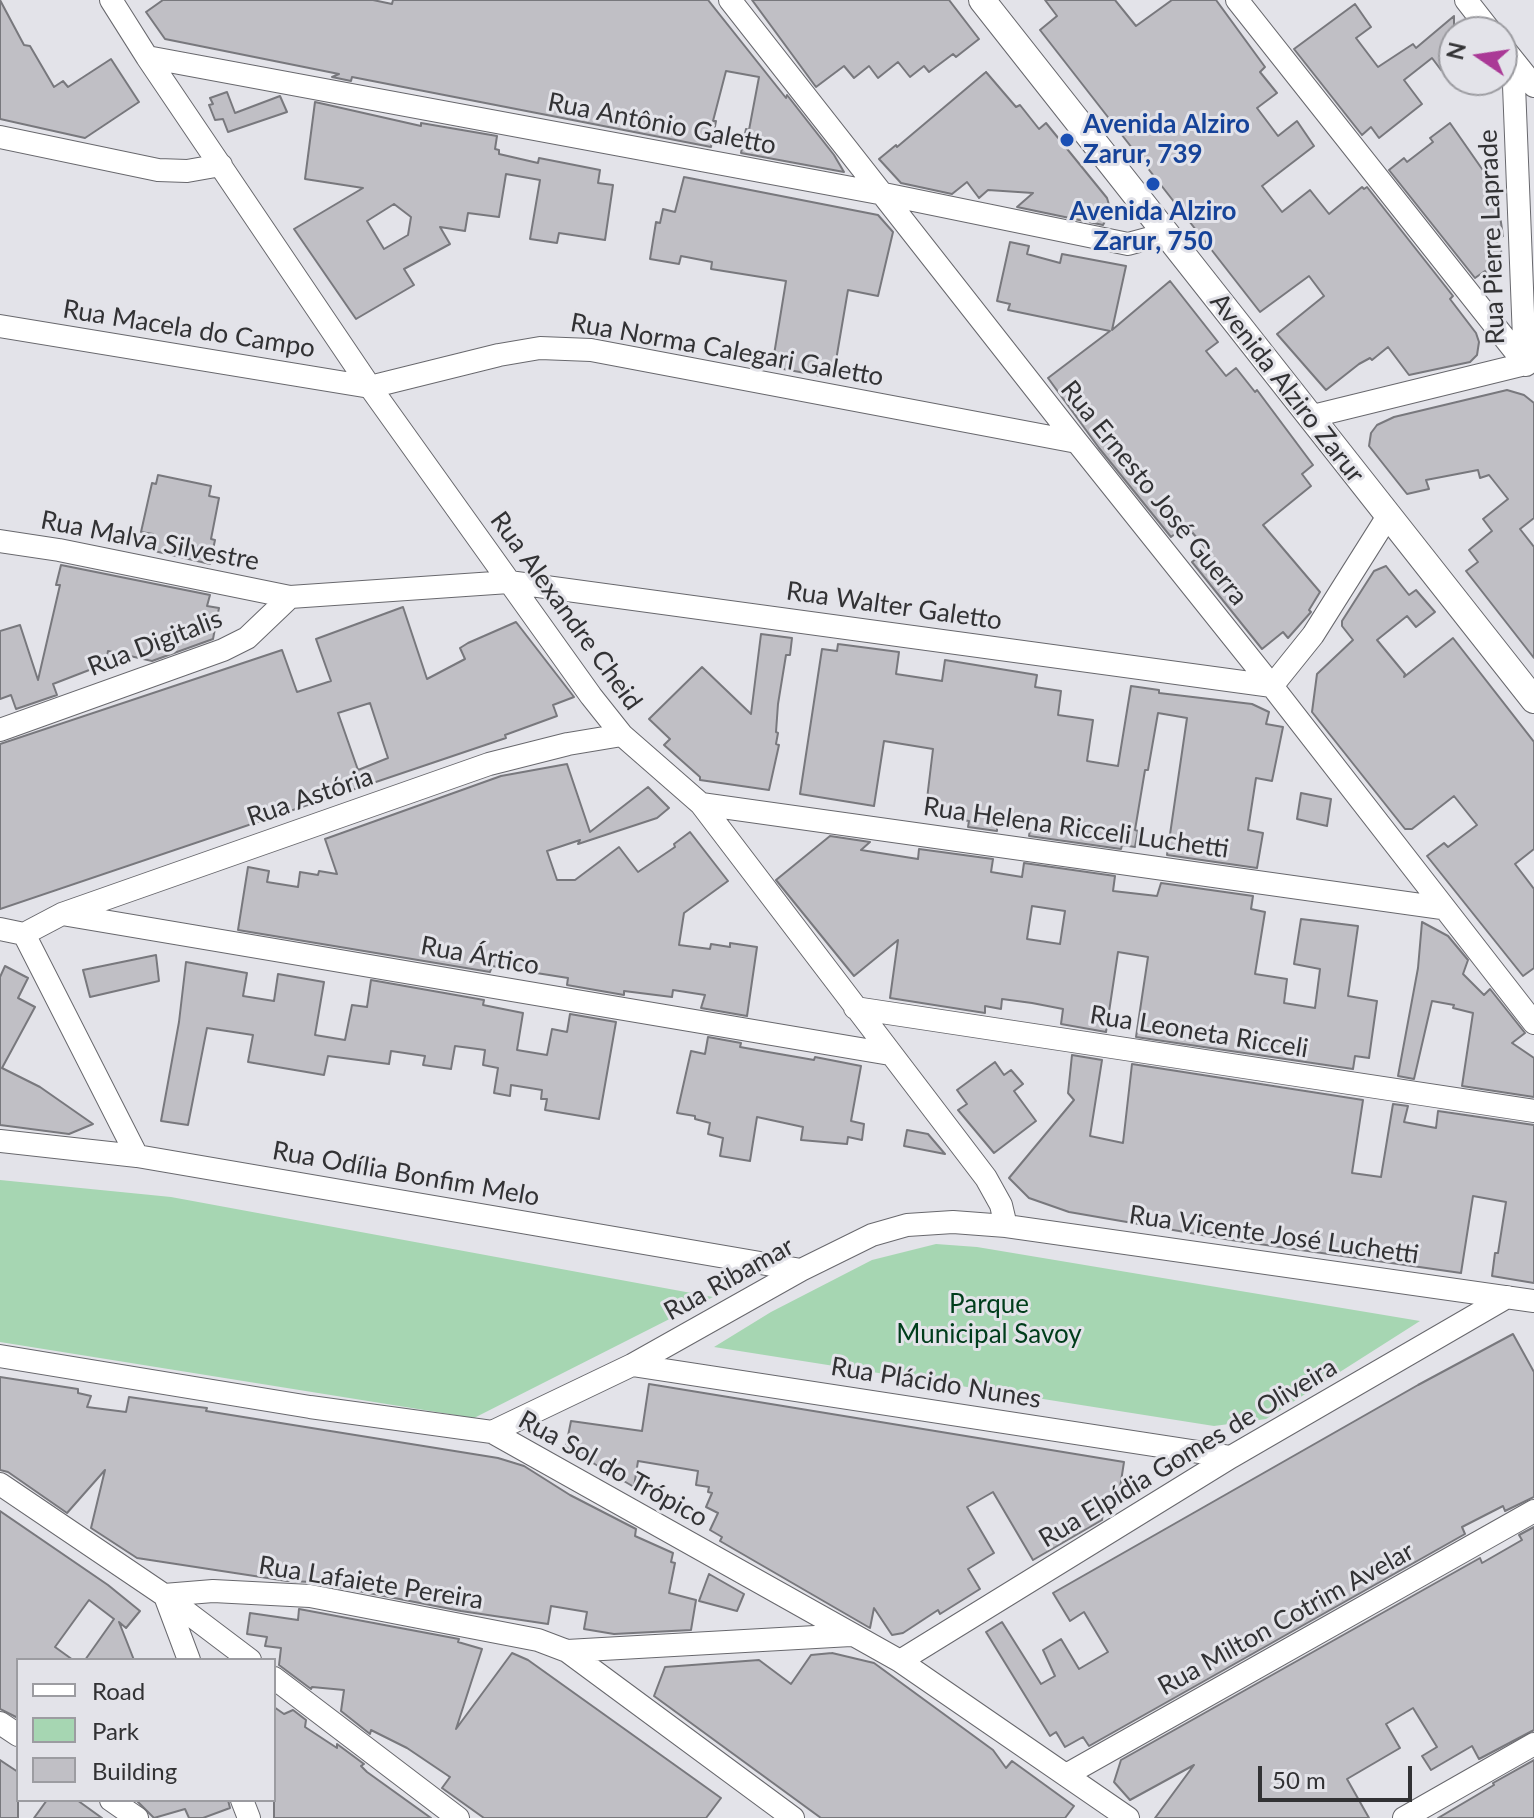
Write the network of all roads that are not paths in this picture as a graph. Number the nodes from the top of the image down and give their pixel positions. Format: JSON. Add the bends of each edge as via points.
{"nodes":[{"id":1,"x":111,"y":0,"type":"edge"},
{"id":2,"x":730,"y":0,"type":"edge"},
{"id":3,"x":982,"y":0,"type":"edge"},
{"id":4,"x":1237,"y":0,"type":"edge"},
{"id":5,"x":1466,"y":0,"type":"edge"},
{"id":6,"x":1478,"y":16,"type":"edge"},
{"id":7,"x":147,"y":57,"type":"junction"},
{"id":8,"x":1518,"y":66,"type":"edge"},
{"id":9,"x":1534,"y":86,"type":"edge"},
{"id":10,"x":1511,"y":96,"type":"edge"},
{"id":11,"x":0,"y":137,"type":"edge"},
{"id":12,"x":221,"y":165,"type":"junction"},
{"id":13,"x":884,"y":194,"type":"junction"},
{"id":14,"x":1165,"y":234,"type":"junction"},
{"id":15,"x":0,"y":326,"type":"edge"},
{"id":16,"x":1530,"y":370,"type":"edge"},
{"id":17,"x":370,"y":387,"type":"junction"},
{"id":18,"x":1309,"y":417,"type":"junction"},
{"id":19,"x":1077,"y":442,"type":"junction"},
{"id":20,"x":1388,"y":516,"type":"junction"},
{"id":21,"x":0,"y":541,"type":"edge"},
{"id":22,"x":509,"y":582,"type":"junction"},
{"id":23,"x":290,"y":597,"type":"junction"},
{"id":24,"x":1272,"y":686,"type":"junction"},
{"id":25,"x":1534,"y":700,"type":"edge"},
{"id":26,"x":0,"y":730,"type":"edge"},
{"id":27,"x":622,"y":735,"type":"junction"},
{"id":28,"x":701,"y":804,"type":"junction"},
{"id":29,"x":1442,"y":908,"type":"junction"},
{"id":30,"x":62,"y":914,"type":"junction"},
{"id":31,"x":0,"y":929,"type":"edge"},
{"id":32,"x":24,"y":934,"type":"junction"},
{"id":33,"x":855,"y":1008,"type":"junction"},
{"id":34,"x":1534,"y":1023,"type":"edge"},
{"id":35,"x":890,"y":1054,"type":"junction"},
{"id":36,"x":1534,"y":1111,"type":"edge"},
{"id":37,"x":0,"y":1141,"type":"edge"},
{"id":38,"x":137,"y":1156,"type":"junction"},
{"id":39,"x":1006,"y":1226,"type":"junction"},
{"id":40,"x":801,"y":1270,"type":"junction"},
{"id":41,"x":1507,"y":1297,"type":"junction"},
{"id":42,"x":1534,"y":1301,"type":"edge"},
{"id":43,"x":0,"y":1356,"type":"edge"},
{"id":44,"x":632,"y":1365,"type":"junction"},
{"id":45,"x":492,"y":1432,"type":"junction"},
{"id":46,"x":1231,"y":1457,"type":"junction"},
{"id":47,"x":0,"y":1484,"type":"edge"},
{"id":48,"x":1534,"y":1511,"type":"edge"},
{"id":49,"x":164,"y":1595,"type":"junction"},
{"id":50,"x":851,"y":1635,"type":"junction"},
{"id":51,"x":567,"y":1651,"type":"junction"},
{"id":52,"x":188,"y":1658,"type":"edge"},
{"id":53,"x":247,"y":1658,"type":"edge"},
{"id":54,"x":900,"y":1661,"type":"junction"},
{"id":55,"x":276,"y":1680,"type":"edge"},
{"id":56,"x":1534,"y":1744,"type":"edge"},
{"id":57,"x":1066,"y":1775,"type":"junction"},
{"id":58,"x":114,"y":1802,"type":"edge"},
{"id":59,"x":137,"y":1818,"type":"edge"},
{"id":60,"x":458,"y":1818,"type":"edge"},
{"id":61,"x":793,"y":1818,"type":"edge"},
{"id":62,"x":1128,"y":1818,"type":"edge"},
{"id":63,"x":1404,"y":1818,"type":"edge"}],
"edges":[{"from":1,"to":7,"type":"street","name":"Rua Alexandre Cheid"},
{"from":2,"to":13,"type":"street","name":"Rua Ernesto José Guerra"},
{"from":3,"to":14,"type":"street","name":"Avenida Alziro Zarur"},
{"from":4,"to":16,"type":"street"},
{"from":5,"to":6,"type":"street"},
{"from":7,"to":12,"type":"street","name":"Rua Alexandre Cheid"},
{"from":7,"to":13,"type":"street","name":"Rua Antônio Galetto"},
{"from":8,"to":9,"type":"street"},
{"from":10,"to":16,"type":"street","name":"Rua Pierre Laprade"},
{"from":11,"to":12,"type":"street","via":[[158,170]]},
{"from":12,"to":17,"type":"street","name":"Rua Alexandre Cheid"},
{"from":13,"to":14,"type":"street","name":"Rua Antônio Galetto","via":[[1128,244]]},
{"from":13,"to":19,"type":"street","name":"Rua Ernesto José Guerra"},
{"from":14,"to":18,"type":"street","name":"Avenida Alziro Zarur"},
{"from":15,"to":17,"type":"street","name":"Rua Macela do Campo"},
{"from":16,"to":18,"type":"street"},
{"from":17,"to":19,"type":"street","name":"Rua Norma Calegari Galetto","via":[[526,350],[591,350]]},
{"from":17,"to":22,"type":"street","name":"Rua Alexandre Cheid"},
{"from":18,"to":20,"type":"street","name":"Avenida Alziro Zarur"},
{"from":19,"to":24,"type":"street","name":"Rua Ernesto José Guerra"},
{"from":20,"to":24,"type":"street","via":[[1313,635]]},
{"from":20,"to":25,"type":"street","name":"Avenida Alziro Zarur"},
{"from":21,"to":23,"type":"street","name":"Rua Malva Silvestre"},
{"from":22,"to":23,"type":"street"},
{"from":22,"to":24,"type":"street","name":"Rua Walter Galetto"},
{"from":22,"to":27,"type":"street","name":"Rua Alexandre Cheid"},
{"from":23,"to":26,"type":"street","name":"Rua Digitalis","via":[[247,638],[223,650]]},
{"from":24,"to":29,"type":"street","name":"Rua Ernesto José Guerra"},
{"from":27,"to":28,"type":"street","name":"Rua Alexandre Cheid"},
{"from":27,"to":30,"type":"street","name":"Rua Astória","via":[[489,764]]},
{"from":28,"to":29,"type":"street","name":"Rua Helena Ricceli Luchetti"},
{"from":28,"to":33,"type":"street","name":"Rua Alexandre Cheid"},
{"from":29,"to":34,"type":"street","name":"Rua Ernesto José Guerra"},
{"from":30,"to":32,"type":"street","name":"Rua Astória"},
{"from":30,"to":35,"type":"street","name":"Rua Ártico"},
{"from":31,"to":32,"type":"street"},
{"from":32,"to":38,"type":"street"},
{"from":33,"to":35,"type":"street","name":"Rua Alexandre Cheid"},
{"from":33,"to":36,"type":"street","name":"Rua Leoneta Ricceli"},
{"from":35,"to":39,"type":"street","name":"Rua Alexandre Cheid","via":[[986,1178]]},
{"from":37,"to":38,"type":"street","name":"Rua Odília Bonfim Melo"},
{"from":38,"to":40,"type":"street","name":"Rua Odília Bonfim Melo"},
{"from":39,"to":40,"type":"street","name":"Rua Ribamar","via":[[907,1225],[872,1235]]},
{"from":39,"to":41,"type":"street","name":"Rua Vicente José Luchetti"},
{"from":40,"to":44,"type":"street","name":"Rua Ribamar"},
{"from":41,"to":42,"type":"street","name":"Rua Vicente José Luchetti"},
{"from":41,"to":46,"type":"street","name":"Rua Elpídia Gomes de Oliveira"},
{"from":43,"to":45,"type":"street","name":"Rua Sol do Trópico"},
{"from":44,"to":45,"type":"street","name":"Rua Ribamar"},
{"from":44,"to":46,"type":"street","name":"Rua Plácido Nunes"},
{"from":45,"to":50,"type":"street","name":"Rua Sol do Trópico"},
{"from":46,"to":54,"type":"street","name":"Rua Elpídia Gomes de Oliveira"},
{"from":47,"to":49,"type":"street"},
{"from":48,"to":57,"type":"street","name":"Rua Milton Cotrim Avelar"},
{"from":49,"to":51,"type":"street","name":"Rua Lafaiete Pereira","via":[[213,1591],[310,1596],[509,1633]]},
{"from":49,"to":52,"type":"street"},
{"from":49,"to":53,"type":"street"},
{"from":50,"to":51,"type":"street"},
{"from":50,"to":54,"type":"street","name":"Rua Sol do Trópico"},
{"from":51,"to":61,"type":"street"},
{"from":54,"to":57,"type":"street","name":"Rua Sol do Trópico"},
{"from":55,"to":60,"type":"street"},
{"from":56,"to":63,"type":"street"},
{"from":57,"to":62,"type":"street","name":"Rua Sol do Trópico"},
{"from":58,"to":59,"type":"street"}]}
